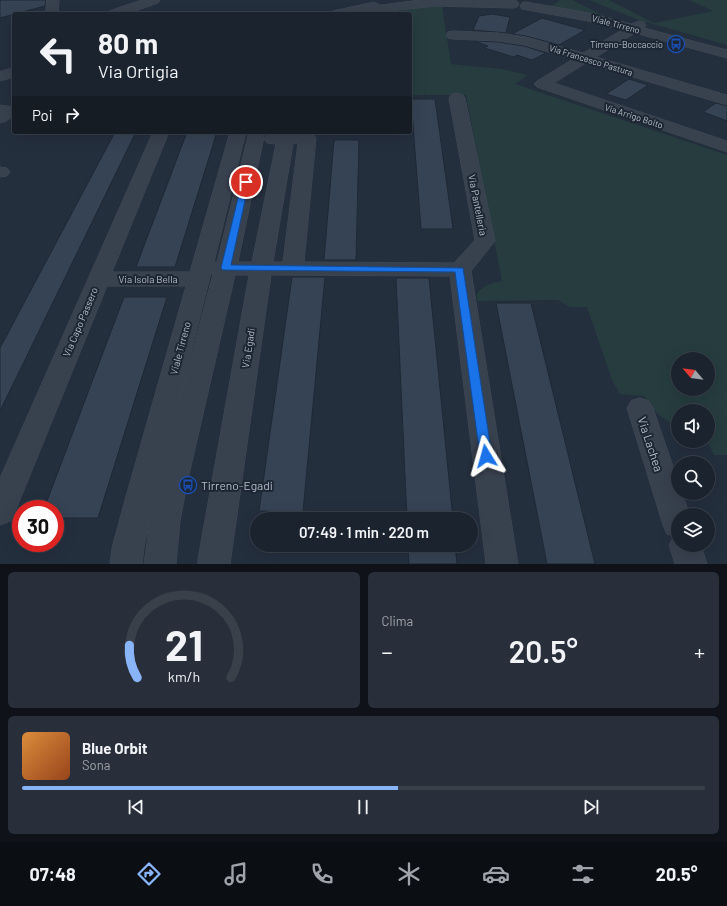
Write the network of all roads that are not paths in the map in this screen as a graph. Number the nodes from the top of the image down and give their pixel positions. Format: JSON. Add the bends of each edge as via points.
{"nodes":[{"id":1,"x":53,"y":0,"type":"edge"},
{"id":2,"x":154,"y":0,"type":"edge"},
{"id":3,"x":410,"y":0,"type":"edge"},
{"id":4,"x":500,"y":0,"type":"edge"},
{"id":5,"x":553,"y":0,"type":"edge"},
{"id":6,"x":586,"y":3,"type":"dead end"},
{"id":7,"x":520,"y":5,"type":"junction"},
{"id":8,"x":52,"y":12,"type":"edge"},
{"id":9,"x":121,"y":12,"type":"edge"},
{"id":10,"x":360,"y":12,"type":"edge"},
{"id":11,"x":636,"y":27,"type":"junction"},
{"id":12,"x":453,"y":35,"type":"dead end"},
{"id":13,"x":727,"y":49,"type":"edge"},
{"id":14,"x":727,"y":54,"type":"edge"},
{"id":15,"x":584,"y":57,"type":"junction"},
{"id":16,"x":12,"y":73,"type":"edge"},
{"id":17,"x":0,"y":77,"type":"edge"},
{"id":18,"x":457,"y":98,"type":"dead end"},
{"id":19,"x":727,"y":100,"type":"edge"},
{"id":20,"x":0,"y":110,"type":"edge"},
{"id":21,"x":0,"y":118,"type":"edge"},
{"id":22,"x":160,"y":134,"type":"edge"},
{"id":23,"x":247,"y":135,"type":"edge"},
{"id":24,"x":287,"y":135,"type":"edge"},
{"id":25,"x":727,"y":147,"type":"edge"},
{"id":26,"x":226,"y":268,"type":"junction"},
{"id":27,"x":261,"y":268,"type":"junction"},
{"id":28,"x":293,"y":268,"type":"junction"},
{"id":29,"x":460,"y":270,"type":"junction"},
{"id":30,"x":200,"y":274,"type":"junction"},
{"id":31,"x":98,"y":279,"type":"junction"},
{"id":32,"x":640,"y":408,"type":"dead end"},
{"id":33,"x":140,"y":500,"type":"junction"},
{"id":34,"x":169,"y":500,"type":"junction"},
{"id":35,"x":672,"y":508,"type":"edge"},
{"id":36,"x":0,"y":512,"type":"edge"},
{"id":37,"x":687,"y":552,"type":"edge"},
{"id":38,"x":126,"y":564,"type":"edge"},
{"id":39,"x":160,"y":564,"type":"edge"},
{"id":40,"x":214,"y":564,"type":"edge"},
{"id":41,"x":502,"y":564,"type":"edge"},
{"id":42,"x":691,"y":564,"type":"edge"}],
"edges":[{"from":1,"to":8,"type":"street"},
{"from":2,"to":9,"type":"street"},
{"from":3,"to":10,"type":"street","name":"Viale Tirreno"},
{"from":4,"to":7,"type":"street"},
{"from":5,"to":7,"type":"street","via":[[543,4]]},
{"from":6,"to":11,"type":"street","name":"Viale Tirreno"},
{"from":7,"to":10,"type":"street","name":"Viale Tirreno","via":[[442,2]]},
{"from":7,"to":11,"type":"street","name":"Viale Tirreno"},
{"from":11,"to":13,"type":"street","name":"Viale Tirreno"},
{"from":11,"to":14,"type":"street","name":"Viale Tirreno"},
{"from":11,"to":15,"type":"street"},
{"from":12,"to":15,"type":"street","name":"Via Francesco Pastura","via":[[511,38]]},
{"from":15,"to":19,"type":"street","name":"Via Francesco Pastura"},
{"from":15,"to":25,"type":"street","name":"Via Arrigo Boito","via":[[542,84]]},
{"from":16,"to":17,"type":"street"},
{"from":18,"to":29,"type":"street","name":"Via Pantelleria","via":[[485,241]]},
{"from":20,"to":21,"type":"street","via":[[10,111]]},
{"from":22,"to":31,"type":"street","name":"Via Capo Passero"},
{"from":23,"to":24,"type":"street"},
{"from":23,"to":26,"type":"street"},
{"from":23,"to":30,"type":"street","name":"Viale Tirreno"},
{"from":24,"to":27,"type":"street","name":"Via Egadi"},
{"from":24,"to":28,"type":"street","via":[[307,138]]},
{"from":26,"to":27,"type":"street","name":"Via Isola Bella"},
{"from":26,"to":30,"type":"street","name":"Via Isola Bella"},
{"from":26,"to":34,"type":"street"},
{"from":27,"to":28,"type":"street","name":"Via Isola Bella"},
{"from":27,"to":40,"type":"street","name":"Via Egadi"},
{"from":28,"to":29,"type":"street","name":"Via Isola Bella"},
{"from":29,"to":41,"type":"street"},
{"from":30,"to":31,"type":"street","name":"Via Isola Bella"},
{"from":30,"to":33,"type":"street","name":"Viale Tirreno"},
{"from":31,"to":36,"type":"street","name":"Via Capo Passero"},
{"from":32,"to":35,"type":"street","name":"Via Lachea"},
{"from":33,"to":34,"type":"street"},
{"from":33,"to":38,"type":"street","name":"Viale Tirreno"},
{"from":34,"to":39,"type":"street"},
{"from":37,"to":42,"type":"street"}]}
